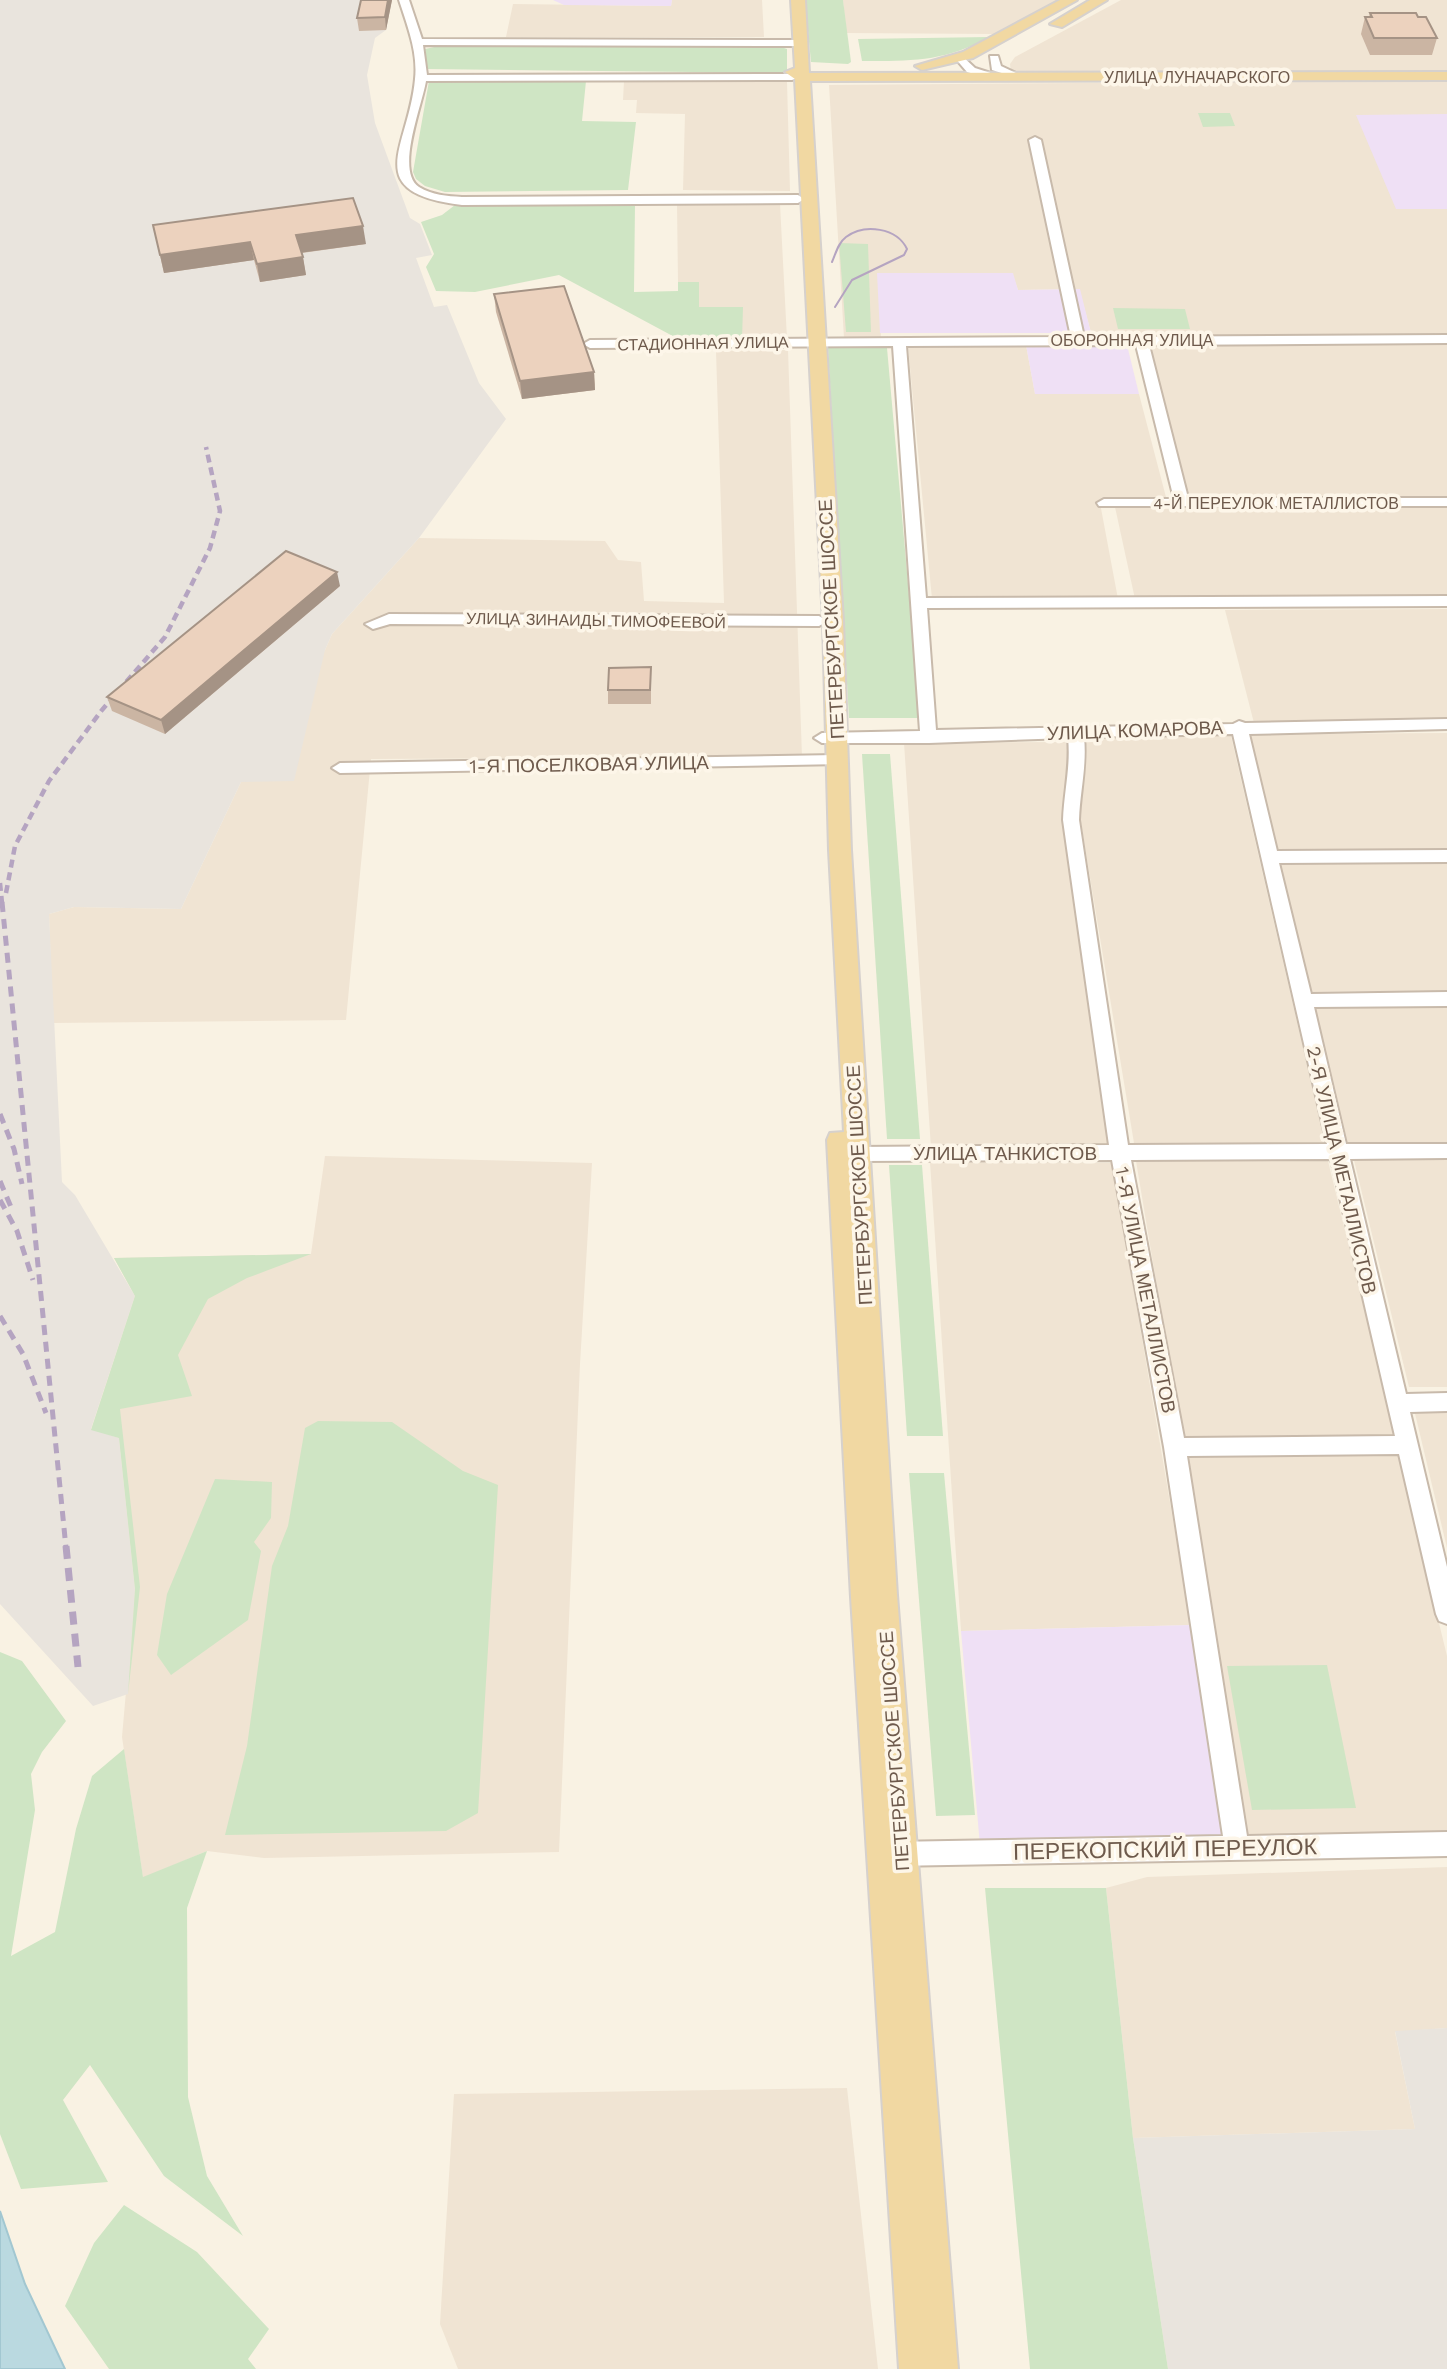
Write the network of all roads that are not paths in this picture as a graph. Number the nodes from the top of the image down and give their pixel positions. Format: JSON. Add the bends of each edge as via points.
{"nodes":[{"id":1,"x":404,"y":0,"type":"edge"},
{"id":2,"x":788,"y":0,"type":"edge"},
{"id":3,"x":798,"y":0,"type":"edge"},
{"id":4,"x":1070,"y":0,"type":"edge"},
{"id":5,"x":1100,"y":0,"type":"edge"},
{"id":6,"x":417,"y":42,"type":"junction"},
{"id":7,"x":795,"y":43,"type":"junction"},
{"id":8,"x":994,"y":58,"type":"junction"},
{"id":9,"x":964,"y":62,"type":"junction"},
{"id":10,"x":797,"y":73,"type":"junction"},
{"id":11,"x":1447,"y":76,"type":"edge"},
{"id":12,"x":921,"y":77,"type":"junction"},
{"id":13,"x":997,"y":77,"type":"junction"},
{"id":14,"x":1018,"y":77,"type":"junction"},
{"id":15,"x":421,"y":78,"type":"junction"},
{"id":16,"x":1035,"y":140,"type":"dead end"},
{"id":17,"x":803,"y":199,"type":"junction"},
{"id":18,"x":1447,"y":339,"type":"edge"},
{"id":19,"x":1078,"y":340,"type":"junction"},
{"id":20,"x":1141,"y":340,"type":"junction"},
{"id":21,"x":899,"y":341,"type":"junction"},
{"id":22,"x":811,"y":342,"type":"junction"},
{"id":23,"x":590,"y":344,"type":"dead end"},
{"id":24,"x":1447,"y":502,"type":"edge"},
{"id":25,"x":1104,"y":503,"type":"dead end"},
{"id":26,"x":1182,"y":503,"type":"junction"},
{"id":27,"x":1447,"y":601,"type":"edge"},
{"id":28,"x":918,"y":603,"type":"junction"},
{"id":29,"x":826,"y":621,"type":"junction"},
{"id":30,"x":373,"y":624,"type":"dead end"},
{"id":31,"x":1447,"y":724,"type":"edge"},
{"id":32,"x":1239,"y":726,"type":"junction"},
{"id":33,"x":1076,"y":733,"type":"junction"},
{"id":34,"x":929,"y":738,"type":"junction"},
{"id":35,"x":830,"y":749,"type":"junction"},
{"id":36,"x":340,"y":768,"type":"dead end"},
{"id":37,"x":1268,"y":856,"type":"junction"},
{"id":38,"x":1447,"y":856,"type":"edge"},
{"id":39,"x":1447,"y":999,"type":"edge"},
{"id":40,"x":1302,"y":1000,"type":"junction"},
{"id":41,"x":1447,"y":1151,"type":"edge"},
{"id":42,"x":1120,"y":1153,"type":"junction"},
{"id":43,"x":1338,"y":1153,"type":"junction"},
{"id":44,"x":857,"y":1154,"type":"junction"},
{"id":45,"x":1447,"y":1402,"type":"edge"},
{"id":46,"x":1397,"y":1403,"type":"junction"},
{"id":47,"x":1407,"y":1445,"type":"junction"},
{"id":48,"x":1175,"y":1447,"type":"junction"},
{"id":49,"x":1447,"y":1614,"type":"edge"},
{"id":50,"x":1447,"y":1844,"type":"edge"},
{"id":51,"x":1237,"y":1848,"type":"junction"},
{"id":52,"x":892,"y":1854,"type":"junction"},
{"id":53,"x":917,"y":2369,"type":"edge"},
{"id":54,"x":940,"y":2369,"type":"edge"}],
"edges":[{"from":1,"to":6,"type":"street"},
{"from":2,"to":7,"type":"main road","name":"ПЕТЕРБУРГСКОЕ ШОССЕ"},
{"from":3,"to":7,"type":"main road","name":"ПЕТЕРБУРГСКОЕ ШОССЕ"},
{"from":4,"to":9,"type":"main road"},
{"from":5,"to":8,"type":"main road"},
{"from":6,"to":7,"type":"street"},
{"from":6,"to":15,"type":"street"},
{"from":7,"to":10,"type":"main road","name":"ПЕТЕРБУРГСКОЕ ШОССЕ"},
{"from":8,"to":9,"type":"main road"},
{"from":8,"to":14,"type":"street","via":[[998,70]]},
{"from":9,"to":10,"type":"main road"},
{"from":9,"to":12,"type":"main road"},
{"from":9,"to":13,"type":"street"},
{"from":10,"to":12,"type":"main road"},
{"from":10,"to":15,"type":"street"},
{"from":10,"to":17,"type":"main road","name":"ПЕТЕРБУРГСКОЕ ШОССЕ"},
{"from":11,"to":14,"type":"main road","name":"УЛИЦА ЛУНАЧАРСКОГО"},
{"from":12,"to":13,"type":"main road","name":"УЛИЦА ЛУНАЧАРСКОГО"},
{"from":13,"to":14,"type":"main road","name":"УЛИЦА ЛУНАЧАРСКОГО"},
{"from":15,"to":17,"type":"street","via":[[401,167],[410,185],[432,198]]},
{"from":16,"to":19,"type":"street"},
{"from":17,"to":22,"type":"main road","name":"ПЕТЕРБУРГСКОЕ ШОССЕ"},
{"from":18,"to":20,"type":"street","name":"ОБОРОННАЯ УЛИЦА"},
{"from":19,"to":20,"type":"street","name":"ОБОРОННАЯ УЛИЦА"},
{"from":19,"to":21,"type":"street","name":"ОБОРОННАЯ УЛИЦА"},
{"from":20,"to":26,"type":"street"},
{"from":21,"to":22,"type":"street","name":"ОБОРОННАЯ УЛИЦА"},
{"from":21,"to":28,"type":"street"},
{"from":22,"to":23,"type":"street","name":"СТАДИОННАЯ УЛИЦА"},
{"from":22,"to":29,"type":"main road","name":"ПЕТЕРБУРГСКОЕ ШОССЕ"},
{"from":24,"to":26,"type":"street","name":"4-Й ПЕРЕУЛОК МЕТАЛЛИСТОВ"},
{"from":25,"to":26,"type":"street","name":"4-Й ПЕРЕУЛОК МЕТАЛЛИСТОВ"},
{"from":27,"to":28,"type":"street"},
{"from":28,"to":34,"type":"street"},
{"from":29,"to":30,"type":"street","name":"УЛИЦА ЗИНАИДЫ ТИМОФЕЕВОЙ","via":[[388,619]]},
{"from":29,"to":35,"type":"main road","name":"ПЕТЕРБУРГСКОЕ ШОССЕ"},
{"from":31,"to":32,"type":"street","name":"УЛИЦА КОМАРОВА"},
{"from":32,"to":33,"type":"street","name":"УЛИЦА КОМАРОВА"},
{"from":32,"to":37,"type":"street","name":"2-Я УЛИЦА МЕТАЛЛИСТОВ"},
{"from":33,"to":34,"type":"street","name":"УЛИЦА КОМАРОВА"},
{"from":33,"to":42,"type":"street","name":"1-Я УЛИЦА МЕТАЛЛИСТОВ","via":[[1079,765],[1072,786],[1071,820]]},
{"from":34,"to":35,"type":"street","name":"УЛИЦА КОМАРОВА"},
{"from":35,"to":36,"type":"street","name":"1-Я ПОСЕЛКОВАЯ УЛИЦА"},
{"from":35,"to":44,"type":"main road","name":"ПЕТЕРБУРГСКОЕ ШОССЕ"},
{"from":35,"to":52,"type":"main road","name":"ПЕТЕРБУРГСКОЕ ШОССЕ","via":[[841,1168]]},
{"from":37,"to":38,"type":"street"},
{"from":37,"to":40,"type":"street","name":"2-Я УЛИЦА МЕТАЛЛИСТОВ"},
{"from":39,"to":40,"type":"street"},
{"from":40,"to":43,"type":"street","name":"2-Я УЛИЦА МЕТАЛЛИСТОВ"},
{"from":41,"to":43,"type":"street","name":"УЛИЦА ТАНКИСТОВ"},
{"from":42,"to":43,"type":"street","name":"УЛИЦА ТАНКИСТОВ"},
{"from":42,"to":44,"type":"street","name":"УЛИЦА ТАНКИСТОВ"},
{"from":42,"to":48,"type":"street","name":"1-Я УЛИЦА МЕТАЛЛИСТОВ"},
{"from":43,"to":46,"type":"street","name":"2-Я УЛИЦА МЕТАЛЛИСТОВ"},
{"from":44,"to":52,"type":"main road","name":"ПЕТЕРБУРГСКОЕ ШОССЕ"},
{"from":45,"to":46,"type":"street"},
{"from":46,"to":47,"type":"street","name":"2-Я УЛИЦА МЕТАЛЛИСТОВ"},
{"from":47,"to":48,"type":"street"},
{"from":47,"to":49,"type":"street","name":"2-Я УЛИЦА МЕТАЛЛИСТОВ"},
{"from":48,"to":51,"type":"street","name":"1-Я УЛИЦА МЕТАЛЛИСТОВ"},
{"from":50,"to":51,"type":"street","name":"ПЕРЕКОПСКИЙ ПЕРЕУЛОК"},
{"from":51,"to":52,"type":"street","name":"ПЕРЕКОПСКИЙ ПЕРЕУЛОК"},
{"from":52,"to":53,"type":"main road","name":"ПЕТЕРБУРГСКОЕ ШОССЕ"},
{"from":52,"to":54,"type":"main road","name":"ПЕТЕРБУРГСКОЕ ШОССЕ"}]}
